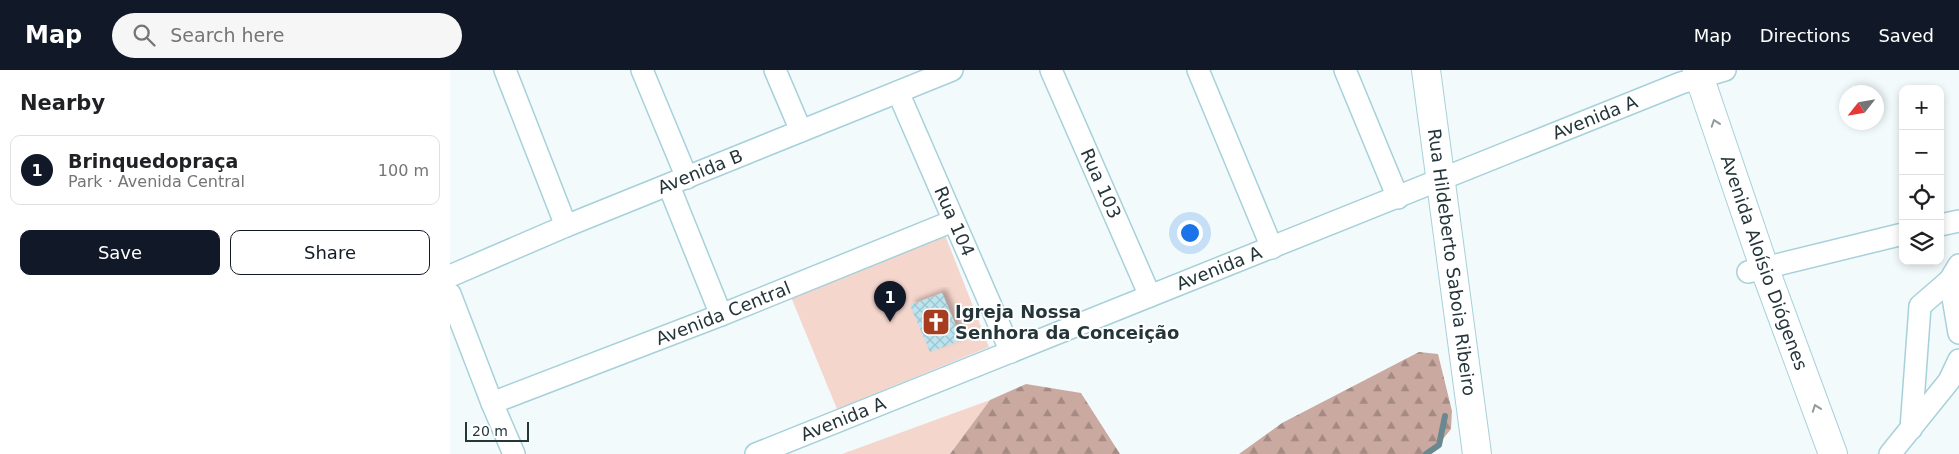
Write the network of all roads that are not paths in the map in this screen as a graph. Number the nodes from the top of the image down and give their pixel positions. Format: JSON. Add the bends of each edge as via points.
{"nodes":[{"id":1,"x":505,"y":70,"type":"edge"},
{"id":2,"x":642,"y":70,"type":"edge"},
{"id":3,"x":775,"y":70,"type":"edge"},
{"id":4,"x":952,"y":70,"type":"edge"},
{"id":5,"x":1051,"y":70,"type":"edge"},
{"id":6,"x":1198,"y":70,"type":"edge"},
{"id":7,"x":1346,"y":70,"type":"edge"},
{"id":8,"x":1426,"y":70,"type":"edge"},
{"id":9,"x":1696,"y":74,"type":"edge"},
{"id":10,"x":898,"y":92,"type":"junction"},
{"id":11,"x":801,"y":131,"type":"junction"},
{"id":12,"x":1442,"y":180,"type":"junction"},
{"id":13,"x":678,"y":182,"type":"junction"},
{"id":14,"x":1398,"y":198,"type":"junction"},
{"id":15,"x":953,"y":220,"type":"junction"},
{"id":16,"x":1959,"y":221,"type":"edge"},
{"id":17,"x":1944,"y":224,"type":"edge"},
{"id":18,"x":566,"y":226,"type":"junction"},
{"id":19,"x":1899,"y":235,"type":"edge"},
{"id":20,"x":1272,"y":248,"type":"junction"},
{"id":21,"x":1756,"y":270,"type":"junction"},
{"id":22,"x":1955,"y":272,"type":"edge"},
{"id":23,"x":450,"y":276,"type":"edge"},
{"id":24,"x":450,"y":294,"type":"edge"},
{"id":25,"x":1150,"y":296,"type":"junction"},
{"id":26,"x":721,"y":315,"type":"junction"},
{"id":27,"x":1959,"y":333,"type":"edge"},
{"id":28,"x":1011,"y":352,"type":"junction"},
{"id":29,"x":1959,"y":360,"type":"edge"},
{"id":30,"x":492,"y":403,"type":"junction"},
{"id":31,"x":1911,"y":429,"type":"junction"},
{"id":32,"x":514,"y":454,"type":"edge"},
{"id":33,"x":756,"y":454,"type":"edge"},
{"id":34,"x":1477,"y":454,"type":"edge"},
{"id":35,"x":1813,"y":454,"type":"edge"},
{"id":36,"x":1833,"y":454,"type":"edge"},
{"id":37,"x":1890,"y":454,"type":"edge"}],
"edges":[{"from":1,"to":18,"type":"street"},
{"from":2,"to":13,"type":"street"},
{"from":3,"to":11,"type":"street"},
{"from":4,"to":10,"type":"street","name":"Avenida B"},
{"from":5,"to":25,"type":"street","name":"Rua 103"},
{"from":6,"to":20,"type":"street"},
{"from":7,"to":14,"type":"street"},
{"from":8,"to":12,"type":"street","name":"Rua Hildeberto Saboia Ribeiro"},
{"from":9,"to":12,"type":"street","name":"Avenida A"},
{"from":9,"to":21,"type":"street","name":"Avenida Aloísio Diógenes"},
{"from":10,"to":11,"type":"street","name":"Avenida B"},
{"from":10,"to":15,"type":"street","name":"Rua 104"},
{"from":11,"to":13,"type":"street","name":"Avenida B"},
{"from":12,"to":14,"type":"street","name":"Avenida A"},
{"from":12,"to":34,"type":"street","name":"Rua Hildeberto Saboia Ribeiro"},
{"from":13,"to":18,"type":"street","name":"Avenida B"},
{"from":13,"to":26,"type":"street"},
{"from":14,"to":20,"type":"street","name":"Avenida A"},
{"from":15,"to":26,"type":"street","name":"Avenida Central"},
{"from":15,"to":28,"type":"street","name":"Rua 104"},
{"from":16,"to":17,"type":"street"},
{"from":18,"to":23,"type":"street","name":"Avenida B"},
{"from":19,"to":21,"type":"street"},
{"from":20,"to":25,"type":"street","name":"Avenida A"},
{"from":21,"to":35,"type":"street","name":"Avenida Aloísio Diógenes"},
{"from":36,"to":21,"type":"street","name":"Avenida Aloísio Diógenes","one_way":true},
{"from":22,"to":27,"type":"street"},
{"from":22,"to":31,"type":"street","via":[[1920,306]]},
{"from":24,"to":30,"type":"street"},
{"from":25,"to":28,"type":"street","name":"Avenida A"},
{"from":26,"to":30,"type":"street","name":"Avenida Central"},
{"from":28,"to":33,"type":"street","name":"Avenida A"},
{"from":29,"to":31,"type":"street","via":[[1949,381]]},
{"from":30,"to":32,"type":"street"},
{"from":31,"to":37,"type":"street"}]}
